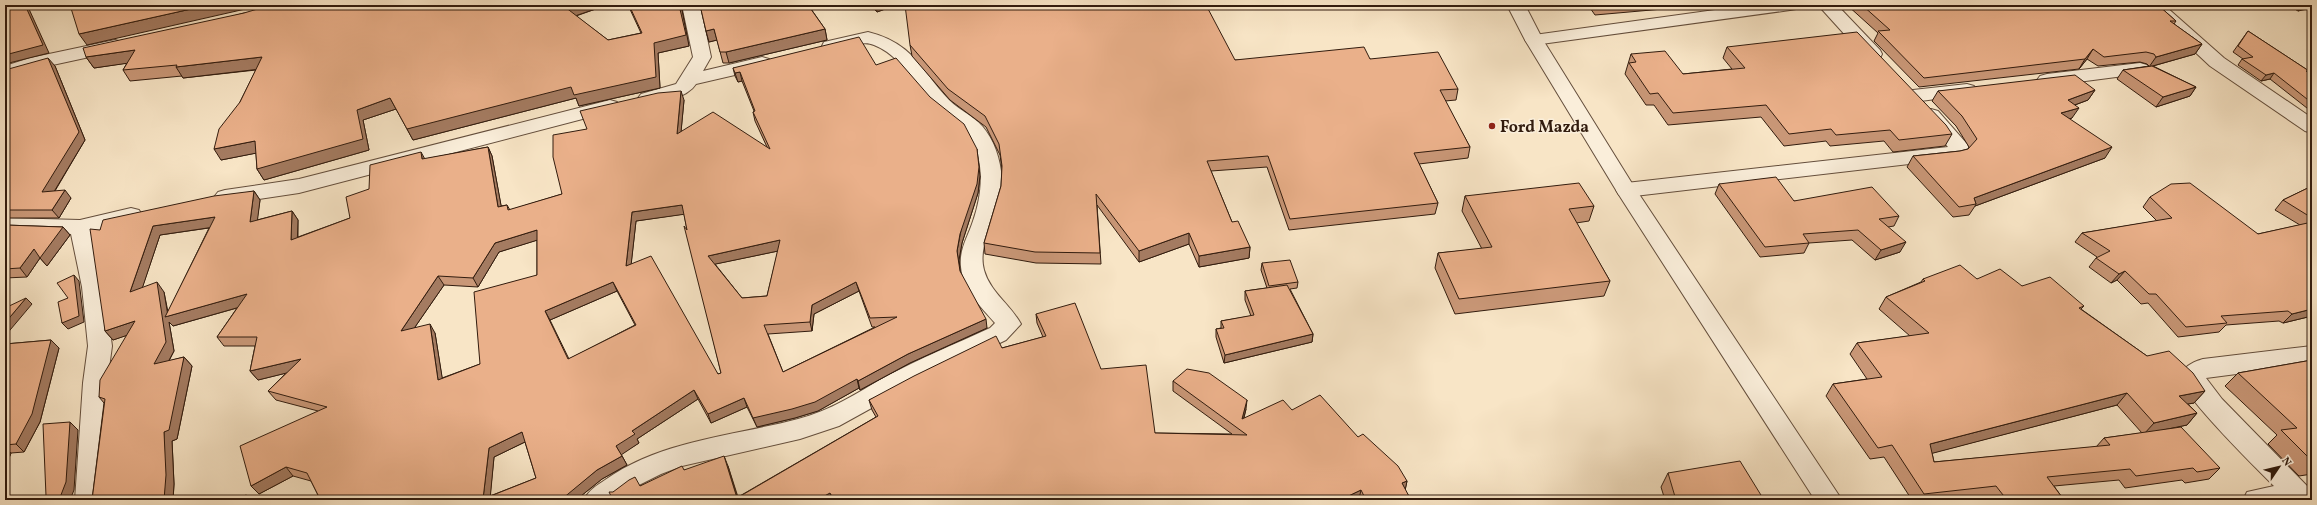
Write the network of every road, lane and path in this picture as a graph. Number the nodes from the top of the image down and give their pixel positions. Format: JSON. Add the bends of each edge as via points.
{"nodes":[{"id":1,"x":691,"y":5,"type":"edge"},
{"id":2,"x":1516,"y":5,"type":"edge"},
{"id":3,"x":1790,"y":5,"type":"edge"},
{"id":4,"x":1827,"y":5,"type":"edge"},
{"id":5,"x":2154,"y":5,"type":"edge"},
{"id":6,"x":1534,"y":40,"type":"junction"},
{"id":7,"x":128,"y":43,"type":"edge"},
{"id":8,"x":812,"y":51,"type":"edge"},
{"id":9,"x":782,"y":58,"type":"edge"},
{"id":10,"x":1886,"y":68,"type":"edge"},
{"id":11,"x":2140,"y":69,"type":"edge"},
{"id":12,"x":5,"y":72,"type":"edge"},
{"id":13,"x":690,"y":80,"type":"junction"},
{"id":14,"x":2027,"y":82,"type":"edge"},
{"id":15,"x":1981,"y":88,"type":"edge"},
{"id":16,"x":2312,"y":126,"type":"edge"},
{"id":17,"x":1626,"y":190,"type":"junction"},
{"id":18,"x":204,"y":200,"type":"edge"},
{"id":19,"x":152,"y":211,"type":"edge"},
{"id":20,"x":5,"y":225,"type":"edge"},
{"id":21,"x":80,"y":227,"type":"junction"},
{"id":22,"x":2312,"y":355,"type":"edge"},
{"id":23,"x":2301,"y":497,"type":"edge"},
{"id":24,"x":88,"y":500,"type":"edge"},
{"id":25,"x":597,"y":500,"type":"edge"},
{"id":26,"x":1829,"y":500,"type":"edge"},
{"id":27,"x":2256,"y":500,"type":"edge"}],
"edges":[{"from":1,"to":13,"type":"street","via":[[702,57],[692,70]]},
{"from":2,"to":6,"type":"street"},
{"from":3,"to":6,"type":"street"},
{"from":4,"to":10,"type":"street"},
{"from":5,"to":16,"type":"street","via":[[2217,62]]},
{"from":6,"to":17,"type":"street"},
{"from":7,"to":12,"type":"street","via":[[30,64]]},
{"from":8,"to":25,"type":"street","via":[[860,38],[882,42],[902,55],[943,105],[978,133],[991,166],[992,187],[984,221],[974,246],[972,268],[979,289],[1009,324],[998,334],[906,378],[831,418],[803,428],[665,459],[616,484]]},
{"from":9,"to":13,"type":"street"},
{"from":11,"to":14,"type":"street"},
{"from":13,"to":18,"type":"street","via":[[679,91],[562,117],[299,186]]},
{"from":15,"to":17,"type":"street","via":[[1907,90],[1957,144],[1959,149],[1954,154]]},
{"from":17,"to":26,"type":"street"},
{"from":19,"to":21,"type":"street"},
{"from":20,"to":21,"type":"street"},
{"from":21,"to":24,"type":"street","via":[[93,287],[100,346],[95,383]]},
{"from":22,"to":23,"type":"street","via":[[2203,368],[2195,373],[2194,381],[2213,406]]},
{"from":23,"to":27,"type":"street"}]}
